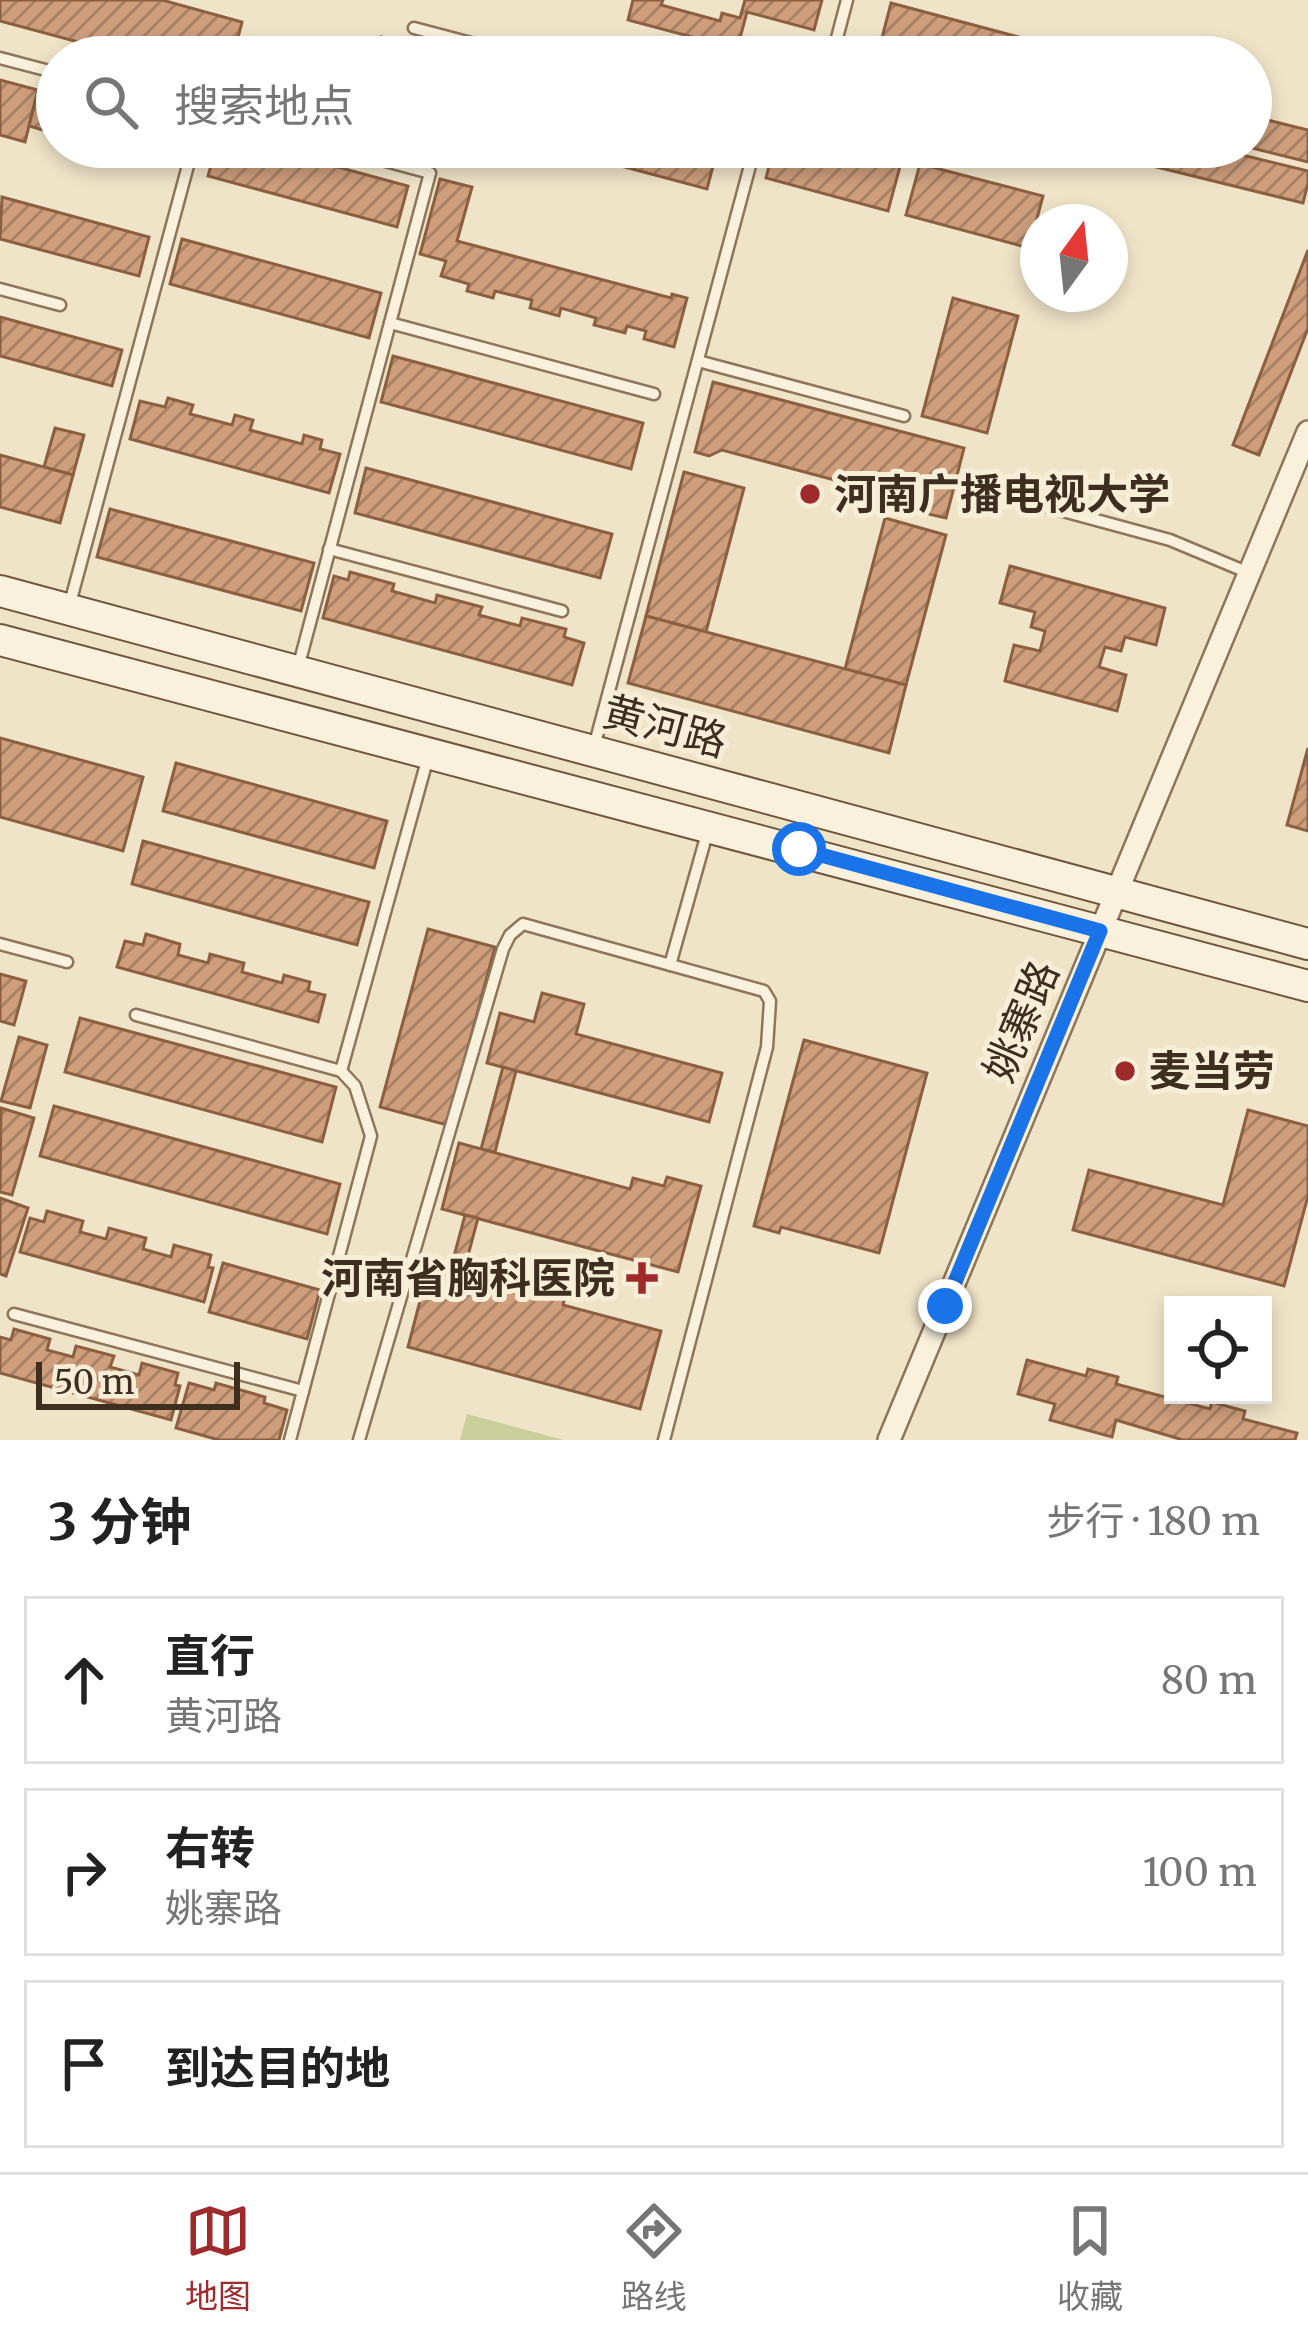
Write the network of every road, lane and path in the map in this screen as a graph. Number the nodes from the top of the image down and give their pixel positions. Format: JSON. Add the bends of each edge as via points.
{"nodes":[{"id":1,"x":847,"y":0,"type":"edge"},
{"id":2,"x":414,"y":28,"type":"dead end"},
{"id":3,"x":444,"y":36,"type":"edge"},
{"id":4,"x":838,"y":36,"type":"edge"},
{"id":5,"x":0,"y":58,"type":"edge"},
{"id":6,"x":36,"y":67,"type":"edge"},
{"id":7,"x":187,"y":168,"type":"edge"},
{"id":8,"x":412,"y":168,"type":"edge"},
{"id":9,"x":749,"y":168,"type":"edge"},
{"id":10,"x":0,"y":289,"type":"edge"},
{"id":11,"x":60,"y":305,"type":"dead end"},
{"id":12,"x":390,"y":323,"type":"junction"},
{"id":13,"x":698,"y":361,"type":"junction"},
{"id":14,"x":654,"y":394,"type":"dead end"},
{"id":15,"x":904,"y":416,"type":"dead end"},
{"id":16,"x":1308,"y":432,"type":"edge"},
{"id":17,"x":1015,"y":498,"type":"dead end"},
{"id":18,"x":329,"y":549,"type":"junction"},
{"id":19,"x":1249,"y":573,"type":"junction"},
{"id":20,"x":0,"y":591,"type":"edge"},
{"id":21,"x":69,"y":610,"type":"junction"},
{"id":22,"x":562,"y":611,"type":"dead end"},
{"id":23,"x":0,"y":640,"type":"edge"},
{"id":24,"x":297,"y":671,"type":"junction"},
{"id":25,"x":593,"y":750,"type":"junction"},
{"id":26,"x":429,"y":754,"type":"junction"},
{"id":27,"x":709,"y":826,"type":"junction"},
{"id":28,"x":1117,"y":892,"type":"junction"},
{"id":29,"x":1100,"y":931,"type":"junction"},
{"id":30,"x":1300,"y":938,"type":"edge"},
{"id":31,"x":0,"y":944,"type":"edge"},
{"id":32,"x":68,"y":962,"type":"dead end"},
{"id":33,"x":670,"y":965,"type":"junction"},
{"id":34,"x":1303,"y":986,"type":"edge"},
{"id":35,"x":136,"y":1015,"type":"dead end"},
{"id":36,"x":341,"y":1071,"type":"junction"},
{"id":37,"x":14,"y":1314,"type":"dead end"},
{"id":38,"x":303,"y":1391,"type":"junction"},
{"id":39,"x":290,"y":1440,"type":"edge"},
{"id":40,"x":359,"y":1440,"type":"edge"},
{"id":41,"x":664,"y":1440,"type":"edge"},
{"id":42,"x":889,"y":1440,"type":"edge"}],
"edges":[{"from":1,"to":4,"type":"lane"},
{"from":2,"to":3,"type":"lane"},
{"from":5,"to":6,"type":"lane"},
{"from":7,"to":21,"type":"lane"},
{"from":8,"to":12,"type":"lane","via":[[430,173]]},
{"from":9,"to":13,"type":"lane"},
{"from":10,"to":11,"type":"lane"},
{"from":12,"to":14,"type":"lane"},
{"from":12,"to":18,"type":"lane"},
{"from":13,"to":15,"type":"lane"},
{"from":13,"to":25,"type":"lane"},
{"from":16,"to":19,"type":"street","name":"姚寨路"},
{"from":17,"to":19,"type":"lane","via":[[1170,540]]},
{"from":18,"to":22,"type":"lane"},
{"from":18,"to":24,"type":"lane"},
{"from":19,"to":28,"type":"street","name":"姚寨路"},
{"from":20,"to":21,"type":"main road","name":"黄河路"},
{"from":21,"to":24,"type":"main road","name":"黄河路"},
{"from":23,"to":26,"type":"main road","name":"黄河路"},
{"from":24,"to":25,"type":"main road","name":"黄河路"},
{"from":25,"to":28,"type":"main road","name":"黄河路"},
{"from":26,"to":27,"type":"main road","name":"黄河路"},
{"from":26,"to":36,"type":"lane"},
{"from":27,"to":29,"type":"main road","name":"黄河路"},
{"from":27,"to":33,"type":"lane"},
{"from":28,"to":29,"type":"street","name":"姚寨路"},
{"from":28,"to":30,"type":"main road","name":"黄河路"},
{"from":29,"to":34,"type":"main road","name":"黄河路"},
{"from":29,"to":42,"type":"street","name":"姚寨路"},
{"from":31,"to":32,"type":"lane"},
{"from":33,"to":40,"type":"lane","via":[[523,924],[510,935]]},
{"from":33,"to":41,"type":"lane","via":[[764,991],[770,1001],[767,1047]]},
{"from":35,"to":36,"type":"lane"},
{"from":36,"to":38,"type":"lane","via":[[355,1087],[371,1136]]},
{"from":37,"to":38,"type":"lane"},
{"from":38,"to":39,"type":"lane"}]}
